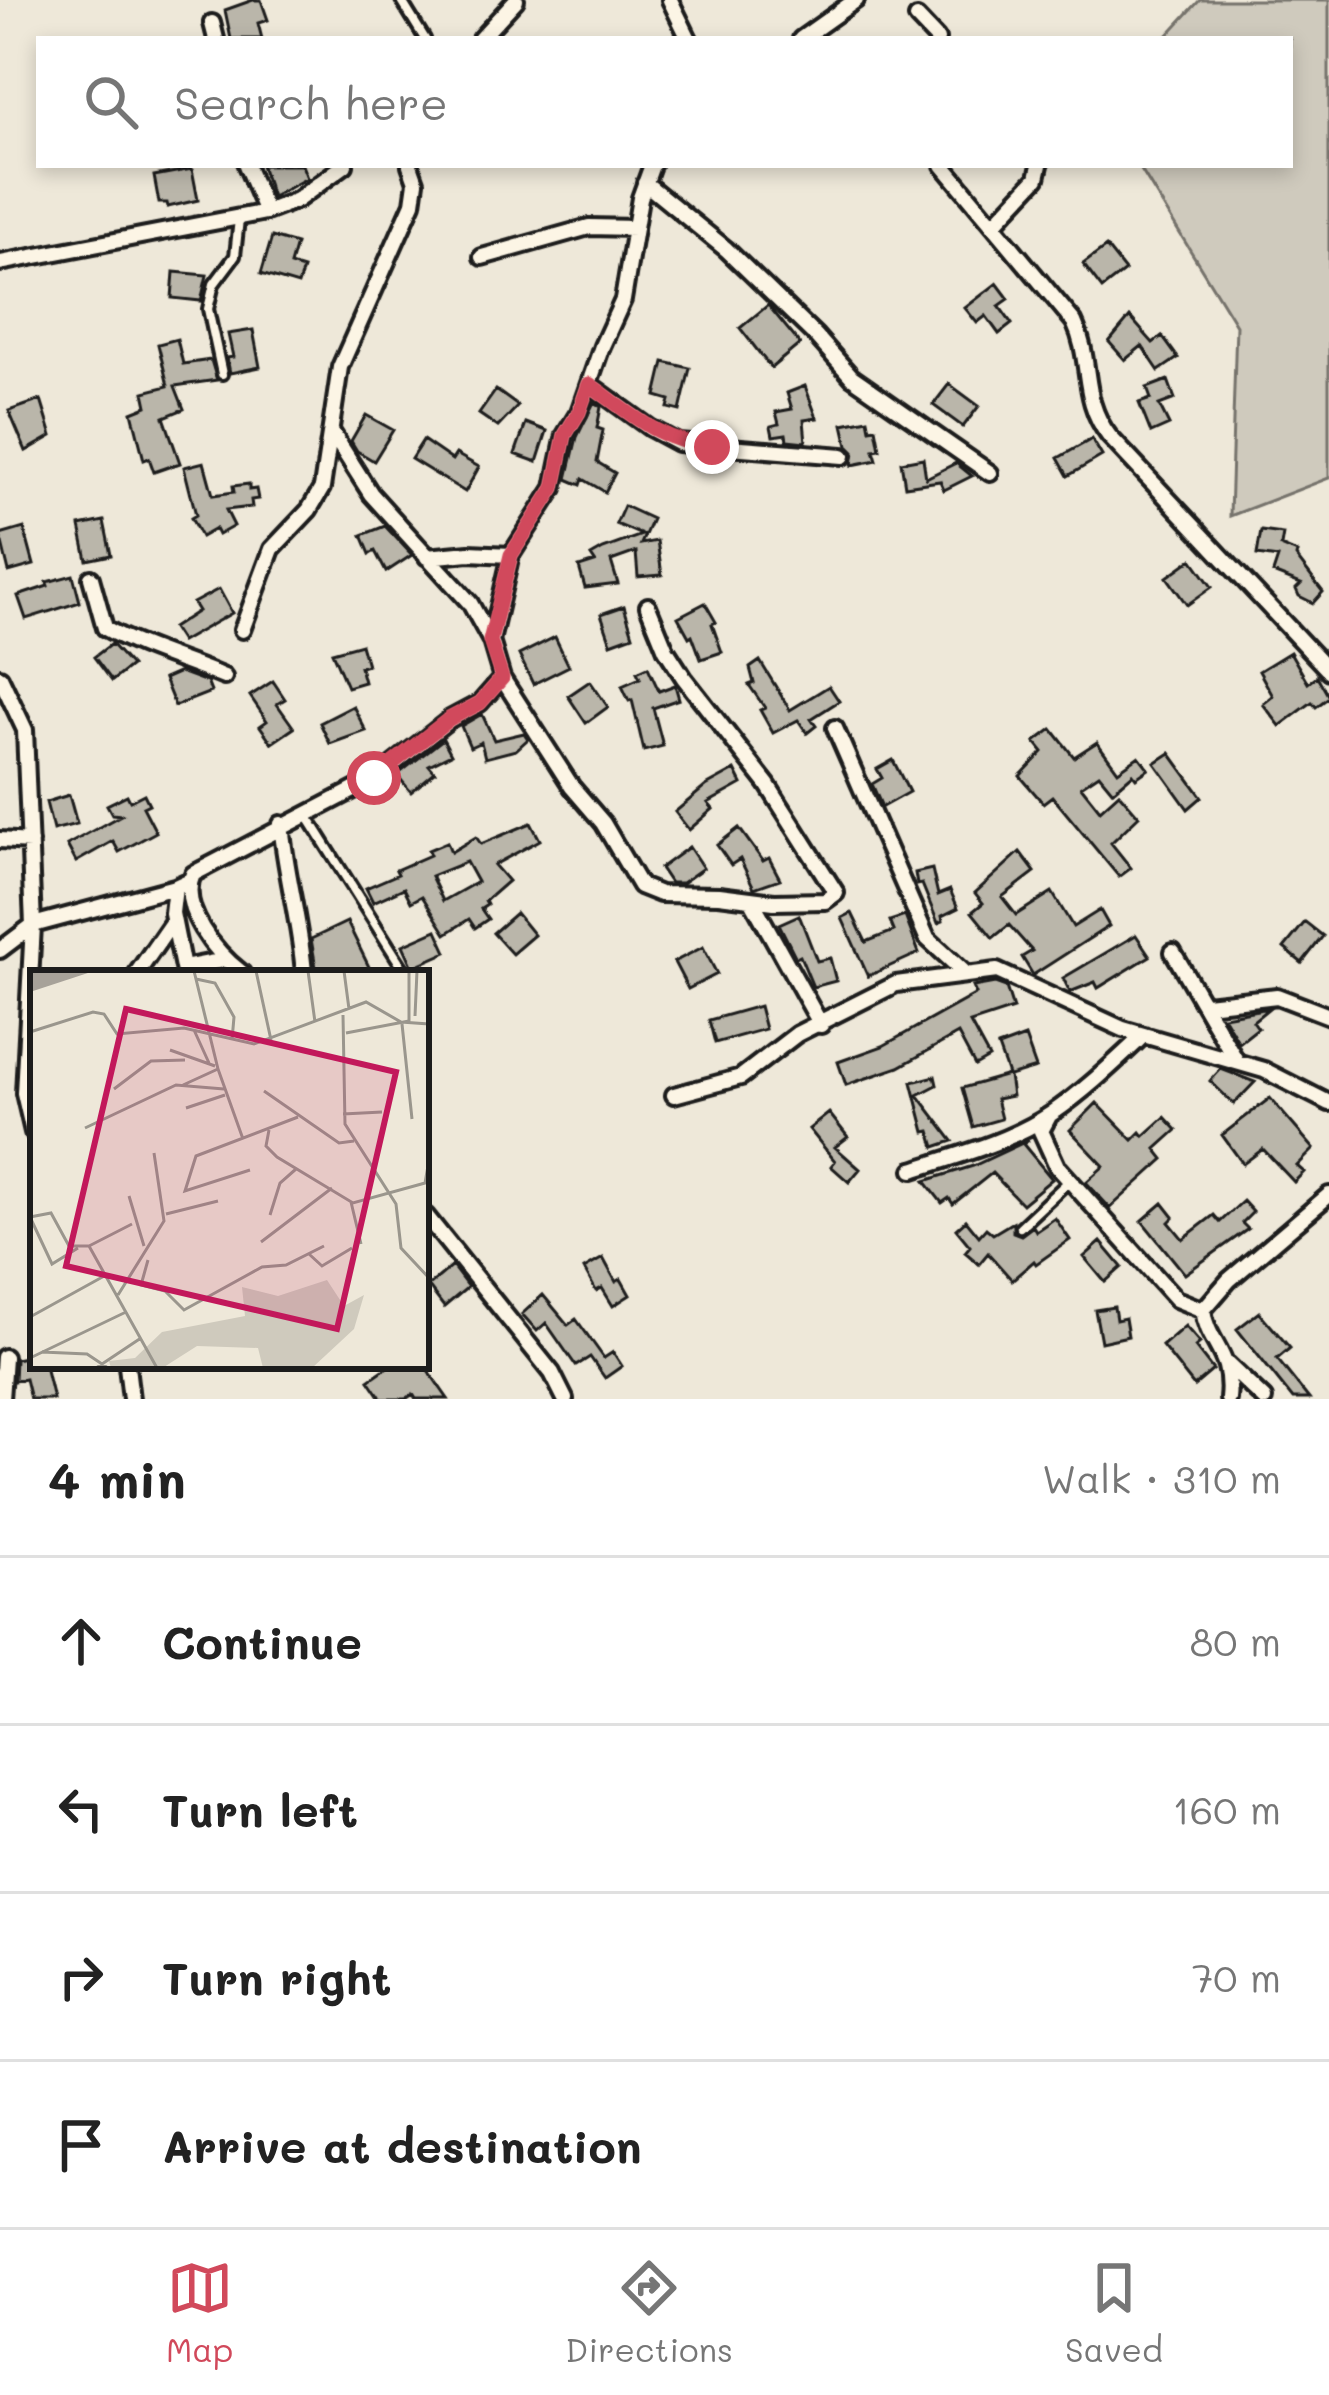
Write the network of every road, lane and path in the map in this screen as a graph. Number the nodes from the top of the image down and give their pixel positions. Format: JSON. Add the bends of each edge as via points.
{"nodes":[{"id":1,"x":401,"y":0,"type":"edge"},
{"id":2,"x":516,"y":0,"type":"edge"},
{"id":3,"x":670,"y":0,"type":"edge"},
{"id":4,"x":856,"y":0,"type":"edge"},
{"id":5,"x":917,"y":18,"type":"dead end"},
{"id":6,"x":422,"y":36,"type":"edge"},
{"id":7,"x":483,"y":36,"type":"edge"},
{"id":8,"x":688,"y":36,"type":"edge"},
{"id":9,"x":805,"y":36,"type":"edge"},
{"id":10,"x":934,"y":36,"type":"edge"},
{"id":11,"x":247,"y":168,"type":"edge"},
{"id":12,"x":341,"y":168,"type":"edge"},
{"id":13,"x":411,"y":168,"type":"edge"},
{"id":14,"x":651,"y":168,"type":"edge"},
{"id":15,"x":946,"y":168,"type":"edge"},
{"id":16,"x":1039,"y":168,"type":"edge"},
{"id":17,"x":645,"y":183,"type":"junction"},
{"id":18,"x":266,"y":212,"type":"junction"},
{"id":19,"x":239,"y":219,"type":"junction"},
{"id":20,"x":993,"y":224,"type":"junction"},
{"id":21,"x":635,"y":228,"type":"junction"},
{"id":22,"x":482,"y":256,"type":"dead end"},
{"id":23,"x":0,"y":263,"type":"edge"},
{"id":24,"x":222,"y":374,"type":"dead end"},
{"id":25,"x":589,"y":384,"type":"junction"},
{"id":26,"x":331,"y":431,"type":"junction"},
{"id":27,"x":843,"y":456,"type":"dead end"},
{"id":28,"x":990,"y":473,"type":"dead end"},
{"id":29,"x":511,"y":555,"type":"junction"},
{"id":30,"x":427,"y":557,"type":"junction"},
{"id":31,"x":91,"y":578,"type":"dead end"},
{"id":32,"x":648,"y":606,"type":"dead end"},
{"id":33,"x":242,"y":630,"type":"dead end"},
{"id":34,"x":490,"y":641,"type":"junction"},
{"id":35,"x":1329,"y":671,"type":"edge"},
{"id":36,"x":0,"y":677,"type":"edge"},
{"id":37,"x":224,"y":677,"type":"dead end"},
{"id":38,"x":502,"y":678,"type":"junction"},
{"id":39,"x":835,"y":728,"type":"dead end"},
{"id":40,"x":305,"y":813,"type":"junction"},
{"id":41,"x":281,"y":824,"type":"junction"},
{"id":42,"x":0,"y":840,"type":"edge"},
{"id":43,"x":30,"y":842,"type":"junction"},
{"id":44,"x":182,"y":884,"type":"junction"},
{"id":45,"x":751,"y":899,"type":"junction"},
{"id":46,"x":173,"y":920,"type":"junction"},
{"id":47,"x":33,"y":925,"type":"junction"},
{"id":48,"x":0,"y":950,"type":"edge"},
{"id":49,"x":1173,"y":952,"type":"dead end"},
{"id":50,"x":224,"y":960,"type":"junction"},
{"id":51,"x":32,"y":970,"type":"edge"},
{"id":52,"x":138,"y":970,"type":"edge"},
{"id":53,"x":183,"y":970,"type":"edge"},
{"id":54,"x":238,"y":970,"type":"edge"},
{"id":55,"x":304,"y":970,"type":"edge"},
{"id":56,"x":404,"y":970,"type":"edge"},
{"id":57,"x":965,"y":973,"type":"junction"},
{"id":58,"x":1206,"y":1004,"type":"junction"},
{"id":59,"x":1329,"y":1016,"type":"edge"},
{"id":60,"x":821,"y":1025,"type":"junction"},
{"id":61,"x":1144,"y":1035,"type":"junction"},
{"id":62,"x":30,"y":1042,"type":"edge"},
{"id":63,"x":1237,"y":1062,"type":"junction"},
{"id":64,"x":674,"y":1095,"type":"dead end"},
{"id":65,"x":1329,"y":1103,"type":"edge"},
{"id":66,"x":1048,"y":1116,"type":"junction"},
{"id":67,"x":30,"y":1119,"type":"edge"},
{"id":68,"x":913,"y":1170,"type":"dead end"},
{"id":69,"x":1070,"y":1180,"type":"junction"},
{"id":70,"x":1328,"y":1199,"type":"edge"},
{"id":71,"x":429,"y":1220,"type":"edge"},
{"id":72,"x":1020,"y":1227,"type":"dead end"},
{"id":73,"x":1203,"y":1310,"type":"junction"},
{"id":74,"x":4,"y":1357,"type":"dead end"},
{"id":75,"x":1227,"y":1364,"type":"junction"},
{"id":76,"x":128,"y":1369,"type":"edge"},
{"id":77,"x":1,"y":1399,"type":"edge"},
{"id":78,"x":131,"y":1399,"type":"edge"},
{"id":79,"x":565,"y":1399,"type":"edge"},
{"id":80,"x":1228,"y":1399,"type":"edge"},
{"id":81,"x":1264,"y":1399,"type":"edge"}],
"edges":[{"from":1,"to":6,"type":"lane"},
{"from":2,"to":7,"type":"street"},
{"from":3,"to":8,"type":"street"},
{"from":4,"to":9,"type":"street"},
{"from":5,"to":10,"type":"street"},
{"from":11,"to":18,"type":"street"},
{"from":12,"to":18,"type":"street"},
{"from":13,"to":26,"type":"street","via":[[413,203],[340,367]]},
{"from":14,"to":17,"type":"street"},
{"from":15,"to":20,"type":"street"},
{"from":16,"to":20,"type":"street"},
{"from":17,"to":21,"type":"street"},
{"from":17,"to":28,"type":"street","via":[[726,249],[852,377]]},
{"from":18,"to":19,"type":"street"},
{"from":19,"to":23,"type":"street"},
{"from":19,"to":24,"type":"lane","via":[[235,256],[214,284],[208,309]]},
{"from":20,"to":35,"type":"street","via":[[1074,322],[1089,402],[1109,436]]},
{"from":21,"to":22,"type":"street","via":[[589,227]]},
{"from":21,"to":25,"type":"street","via":[[623,301]]},
{"from":25,"to":27,"type":"street","via":[[678,443]]},
{"from":25,"to":29,"type":"street","via":[[565,435],[554,488]]},
{"from":26,"to":30,"type":"street","via":[[371,494]]},
{"from":26,"to":33,"type":"street","via":[[322,488],[272,549]]},
{"from":29,"to":30,"type":"street"},
{"from":29,"to":34,"type":"street"},
{"from":30,"to":34,"type":"street","via":[[470,604]]},
{"from":31,"to":37,"type":"street","via":[[104,628]]},
{"from":32,"to":45,"type":"street","via":[[684,678],[767,784],[836,893],[825,901]]},
{"from":34,"to":38,"type":"street"},
{"from":36,"to":43,"type":"street","via":[[25,730]]},
{"from":38,"to":40,"type":"street","via":[[480,703],[376,777]]},
{"from":38,"to":45,"type":"street","via":[[640,886]]},
{"from":39,"to":57,"type":"street","via":[[927,938]]},
{"from":40,"to":41,"type":"street"},
{"from":40,"to":56,"type":"lane"},
{"from":41,"to":44,"type":"street"},
{"from":41,"to":55,"type":"street"},
{"from":42,"to":43,"type":"street"},
{"from":43,"to":47,"type":"street"},
{"from":44,"to":46,"type":"street"},
{"from":44,"to":47,"type":"street"},
{"from":44,"to":50,"type":"street"},
{"from":45,"to":60,"type":"street"},
{"from":46,"to":52,"type":"street"},
{"from":46,"to":53,"type":"street"},
{"from":47,"to":48,"type":"street"},
{"from":47,"to":51,"type":"street"},
{"from":49,"to":58,"type":"street"},
{"from":50,"to":53,"type":"street"},
{"from":50,"to":54,"type":"street"},
{"from":57,"to":60,"type":"street","via":[[896,984]]},
{"from":57,"to":61,"type":"street","via":[[997,970]]},
{"from":58,"to":59,"type":"street","via":[[1277,996]]},
{"from":58,"to":63,"type":"street"},
{"from":60,"to":64,"type":"street","via":[[741,1077]]},
{"from":61,"to":63,"type":"street"},
{"from":61,"to":66,"type":"street"},
{"from":62,"to":67,"type":"street"},
{"from":63,"to":65,"type":"street"},
{"from":66,"to":68,"type":"street"},
{"from":66,"to":69,"type":"street","via":[[1044,1144]]},
{"from":69,"to":72,"type":"lane"},
{"from":69,"to":73,"type":"street","via":[[1177,1299]]},
{"from":70,"to":73,"type":"street"},
{"from":71,"to":79,"type":"street"},
{"from":73,"to":75,"type":"street"},
{"from":74,"to":77,"type":"street"},
{"from":75,"to":80,"type":"street"},
{"from":75,"to":81,"type":"street"},
{"from":76,"to":78,"type":"street"}]}
